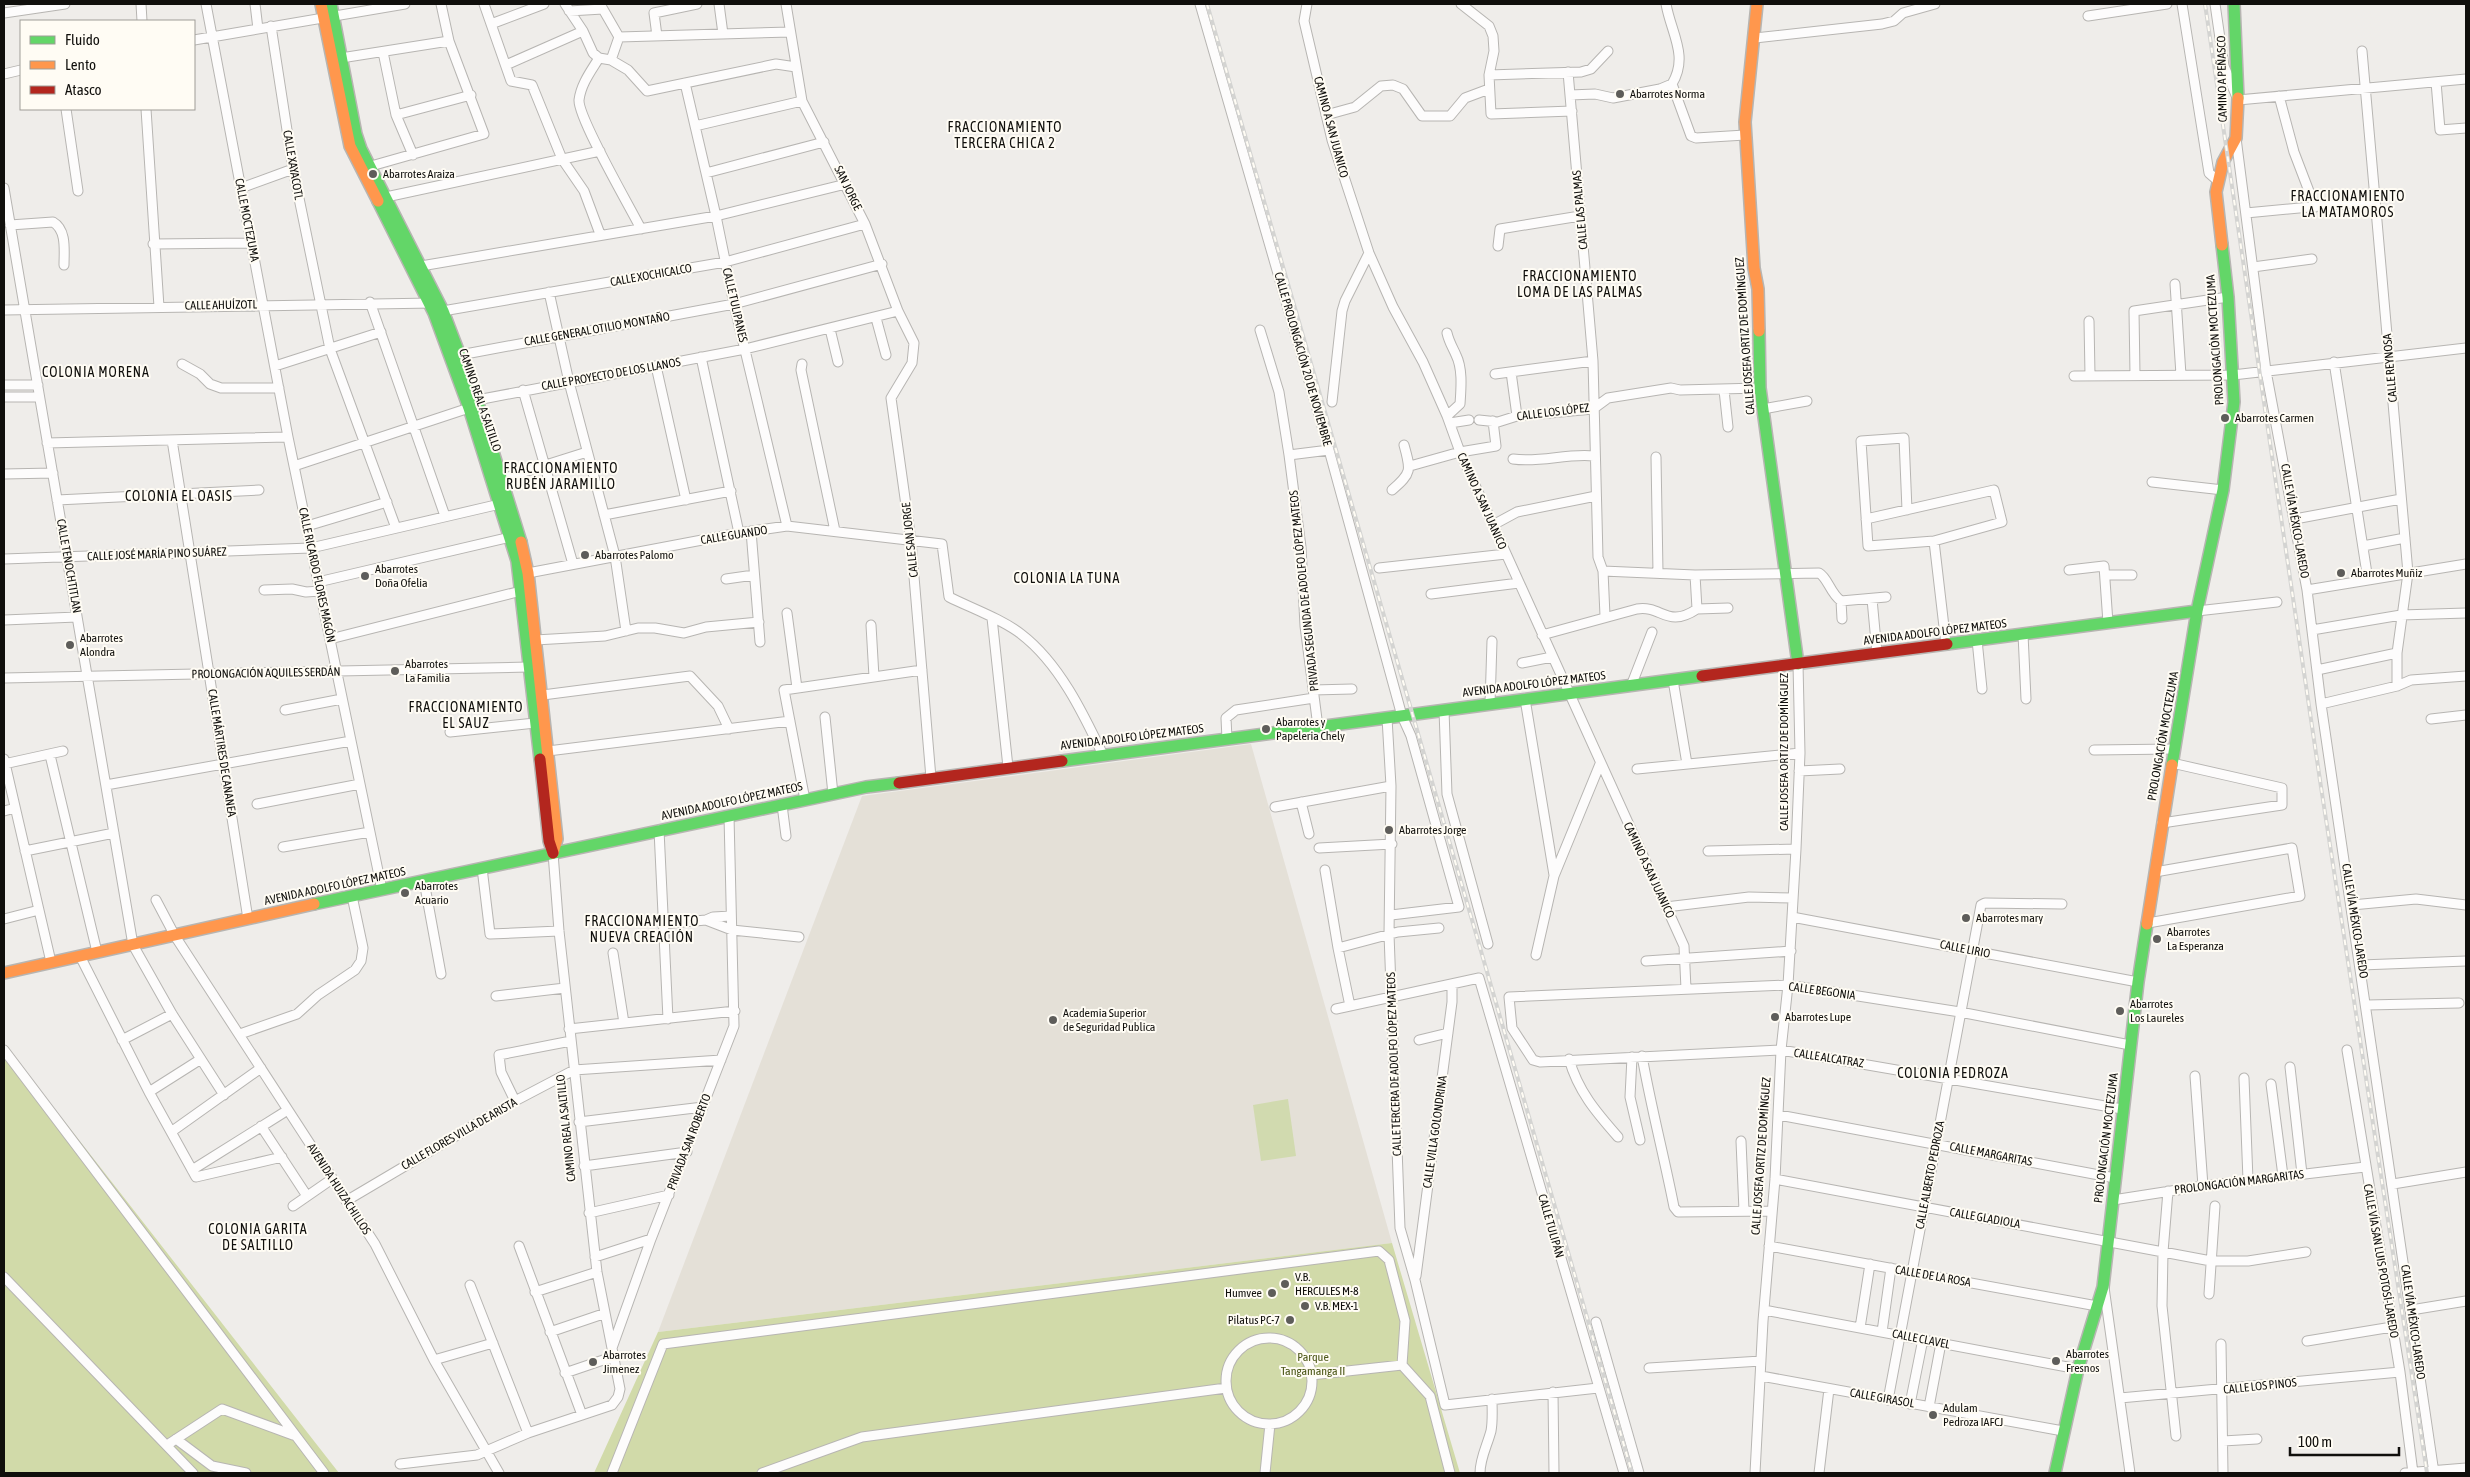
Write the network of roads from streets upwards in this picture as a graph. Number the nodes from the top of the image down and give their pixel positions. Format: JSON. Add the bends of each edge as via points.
{"nodes":[{"id":1,"x":65,"y":4,"type":"edge"},
{"id":2,"x":141,"y":4,"type":"edge"},
{"id":3,"x":206,"y":4,"type":"edge"},
{"id":4,"x":254,"y":4,"type":"edge"},
{"id":5,"x":321,"y":4,"type":"edge"},
{"id":6,"x":404,"y":4,"type":"edge"},
{"id":7,"x":441,"y":4,"type":"edge"},
{"id":8,"x":484,"y":4,"type":"edge"},
{"id":9,"x":544,"y":4,"type":"edge"},
{"id":10,"x":697,"y":4,"type":"edge"},
{"id":11,"x":719,"y":4,"type":"edge"},
{"id":12,"x":786,"y":4,"type":"edge"},
{"id":13,"x":1200,"y":4,"type":"edge"},
{"id":14,"x":1306,"y":4,"type":"edge"},
{"id":15,"x":1460,"y":4,"type":"edge"},
{"id":16,"x":1666,"y":4,"type":"edge"},
{"id":17,"x":1757,"y":4,"type":"edge"},
{"id":18,"x":1935,"y":4,"type":"edge"},
{"id":19,"x":2167,"y":4,"type":"edge"},
{"id":20,"x":2182,"y":4,"type":"edge"},
{"id":21,"x":2215,"y":4,"type":"edge"},
{"id":22,"x":2234,"y":4,"type":"edge"},
{"id":23,"x":567,"y":7,"type":"edge"},
{"id":24,"x":602,"y":7,"type":"edge"},
{"id":25,"x":2106,"y":8,"type":"edge"},
{"id":26,"x":329,"y":12,"type":"edge"},
{"id":27,"x":4,"y":13,"type":"edge"},
{"id":28,"x":2088,"y":16,"type":"dead end"},
{"id":29,"x":142,"y":20,"type":"edge"},
{"id":30,"x":491,"y":24,"type":"junction"},
{"id":31,"x":271,"y":26,"type":"junction"},
{"id":32,"x":258,"y":28,"type":"junction"},
{"id":33,"x":583,"y":31,"type":"junction"},
{"id":34,"x":790,"y":32,"type":"junction"},
{"id":35,"x":723,"y":34,"type":"junction"},
{"id":36,"x":212,"y":36,"type":"junction"},
{"id":37,"x":657,"y":36,"type":"junction"},
{"id":38,"x":619,"y":37,"type":"junction"},
{"id":39,"x":1756,"y":38,"type":"junction"},
{"id":40,"x":195,"y":40,"type":"edge"},
{"id":41,"x":449,"y":40,"type":"junction"},
{"id":42,"x":2362,"y":50,"type":"dead end"},
{"id":43,"x":1608,"y":51,"type":"dead end"},
{"id":44,"x":383,"y":52,"type":"junction"},
{"id":45,"x":341,"y":58,"type":"junction"},
{"id":46,"x":599,"y":58,"type":"junction"},
{"id":47,"x":611,"y":60,"type":"junction"},
{"id":48,"x":506,"y":65,"type":"junction"},
{"id":49,"x":796,"y":67,"type":"junction"},
{"id":50,"x":20,"y":70,"type":"edge"},
{"id":51,"x":1568,"y":72,"type":"junction"},
{"id":52,"x":4,"y":74,"type":"edge"},
{"id":53,"x":1489,"y":75,"type":"junction"},
{"id":54,"x":2466,"y":79,"type":"edge"},
{"id":55,"x":2436,"y":82,"type":"junction"},
{"id":56,"x":685,"y":83,"type":"junction"},
{"id":57,"x":1672,"y":84,"type":"junction"},
{"id":58,"x":2365,"y":88,"type":"junction"},
{"id":59,"x":1489,"y":89,"type":"junction"},
{"id":60,"x":471,"y":95,"type":"junction"},
{"id":61,"x":1570,"y":95,"type":"junction"},
{"id":62,"x":2279,"y":96,"type":"junction"},
{"id":63,"x":2238,"y":100,"type":"junction"},
{"id":64,"x":802,"y":101,"type":"junction"},
{"id":65,"x":66,"y":110,"type":"edge"},
{"id":66,"x":146,"y":110,"type":"edge"},
{"id":67,"x":1572,"y":111,"type":"junction"},
{"id":68,"x":396,"y":115,"type":"junction"},
{"id":69,"x":1326,"y":116,"type":"junction"},
{"id":70,"x":695,"y":126,"type":"junction"},
{"id":71,"x":2466,"y":128,"type":"edge"},
{"id":72,"x":1745,"y":135,"type":"junction"},
{"id":73,"x":2236,"y":138,"type":"junction"},
{"id":74,"x":824,"y":142,"type":"junction"},
{"id":75,"x":600,"y":152,"type":"junction"},
{"id":76,"x":413,"y":155,"type":"junction"},
{"id":77,"x":562,"y":159,"type":"junction"},
{"id":78,"x":365,"y":168,"type":"junction"},
{"id":79,"x":293,"y":169,"type":"junction"},
{"id":80,"x":706,"y":173,"type":"junction"},
{"id":81,"x":2217,"y":180,"type":"junction"},
{"id":82,"x":846,"y":184,"type":"junction"},
{"id":83,"x":241,"y":188,"type":"junction"},
{"id":84,"x":78,"y":191,"type":"dead end"},
{"id":85,"x":4,"y":193,"type":"edge"},
{"id":86,"x":386,"y":197,"type":"junction"},
{"id":87,"x":2375,"y":201,"type":"junction"},
{"id":88,"x":2315,"y":207,"type":"junction"},
{"id":89,"x":2246,"y":213,"type":"junction"},
{"id":90,"x":716,"y":216,"type":"junction"},
{"id":91,"x":1580,"y":216,"type":"junction"},
{"id":92,"x":865,"y":224,"type":"junction"},
{"id":93,"x":10,"y":225,"type":"junction"},
{"id":94,"x":641,"y":229,"type":"junction"},
{"id":95,"x":600,"y":234,"type":"junction"},
{"id":96,"x":251,"y":243,"type":"junction"},
{"id":97,"x":153,"y":244,"type":"junction"},
{"id":98,"x":1498,"y":246,"type":"dead end"},
{"id":99,"x":1369,"y":253,"type":"junction"},
{"id":100,"x":2312,"y":258,"type":"dead end"},
{"id":101,"x":725,"y":262,"type":"junction"},
{"id":102,"x":882,"y":264,"type":"junction"},
{"id":103,"x":64,"y":265,"type":"dead end"},
{"id":104,"x":416,"y":266,"type":"junction"},
{"id":105,"x":2253,"y":267,"type":"junction"},
{"id":106,"x":2175,"y":284,"type":"dead end"},
{"id":107,"x":549,"y":292,"type":"junction"},
{"id":108,"x":2228,"y":297,"type":"junction"},
{"id":109,"x":370,"y":302,"type":"junction"},
{"id":110,"x":319,"y":303,"type":"junction"},
{"id":111,"x":263,"y":304,"type":"junction"},
{"id":112,"x":734,"y":304,"type":"junction"},
{"id":113,"x":2176,"y":306,"type":"junction"},
{"id":114,"x":158,"y":307,"type":"junction"},
{"id":115,"x":437,"y":307,"type":"junction"},
{"id":116,"x":4,"y":310,"type":"edge"},
{"id":117,"x":24,"y":310,"type":"junction"},
{"id":118,"x":898,"y":312,"type":"junction"},
{"id":119,"x":876,"y":318,"type":"junction"},
{"id":120,"x":2089,"y":321,"type":"dead end"},
{"id":121,"x":830,"y":329,"type":"junction"},
{"id":122,"x":1260,"y":330,"type":"dead end"},
{"id":123,"x":381,"y":332,"type":"junction"},
{"id":124,"x":1447,"y":334,"type":"dead end"},
{"id":125,"x":558,"y":336,"type":"junction"},
{"id":126,"x":330,"y":348,"type":"junction"},
{"id":127,"x":2466,"y":348,"type":"edge"},
{"id":128,"x":745,"y":349,"type":"junction"},
{"id":129,"x":886,"y":354,"type":"dead end"},
{"id":130,"x":460,"y":355,"type":"junction"},
{"id":131,"x":701,"y":357,"type":"junction"},
{"id":132,"x":2389,"y":357,"type":"junction"},
{"id":133,"x":1593,"y":361,"type":"junction"},
{"id":134,"x":838,"y":362,"type":"dead end"},
{"id":135,"x":2334,"y":362,"type":"junction"},
{"id":136,"x":182,"y":364,"type":"dead end"},
{"id":137,"x":802,"y":364,"type":"dead end"},
{"id":138,"x":275,"y":366,"type":"junction"},
{"id":139,"x":656,"y":366,"type":"junction"},
{"id":140,"x":2266,"y":371,"type":"junction"},
{"id":141,"x":1511,"y":372,"type":"junction"},
{"id":142,"x":1495,"y":374,"type":"dead end"},
{"id":143,"x":2181,"y":375,"type":"junction"},
{"id":144,"x":2233,"y":375,"type":"junction"},
{"id":145,"x":2074,"y":376,"type":"dead end"},
{"id":146,"x":2090,"y":376,"type":"junction"},
{"id":147,"x":2135,"y":376,"type":"junction"},
{"id":148,"x":569,"y":382,"type":"junction"},
{"id":149,"x":4,"y":385,"type":"edge"},
{"id":150,"x":38,"y":385,"type":"junction"},
{"id":151,"x":279,"y":388,"type":"junction"},
{"id":152,"x":1760,"y":388,"type":"junction"},
{"id":153,"x":523,"y":390,"type":"junction"},
{"id":154,"x":1724,"y":390,"type":"junction"},
{"id":155,"x":4,"y":397,"type":"edge"},
{"id":156,"x":40,"y":397,"type":"junction"},
{"id":157,"x":1807,"y":401,"type":"dead end"},
{"id":158,"x":1332,"y":402,"type":"dead end"},
{"id":159,"x":473,"y":404,"type":"junction"},
{"id":160,"x":1594,"y":408,"type":"junction"},
{"id":161,"x":1764,"y":409,"type":"junction"},
{"id":162,"x":1517,"y":416,"type":"junction"},
{"id":163,"x":1449,"y":419,"type":"junction"},
{"id":164,"x":1468,"y":420,"type":"dead end"},
{"id":165,"x":1479,"y":420,"type":"dead end"},
{"id":166,"x":1493,"y":421,"type":"junction"},
{"id":167,"x":414,"y":426,"type":"junction"},
{"id":168,"x":1728,"y":427,"type":"dead end"},
{"id":169,"x":288,"y":437,"type":"junction"},
{"id":170,"x":172,"y":440,"type":"junction"},
{"id":171,"x":365,"y":443,"type":"junction"},
{"id":172,"x":47,"y":444,"type":"junction"},
{"id":173,"x":1404,"y":445,"type":"dead end"},
{"id":174,"x":1329,"y":450,"type":"junction"},
{"id":175,"x":588,"y":452,"type":"junction"},
{"id":176,"x":1460,"y":452,"type":"junction"},
{"id":177,"x":1289,"y":455,"type":"junction"},
{"id":178,"x":1594,"y":456,"type":"junction"},
{"id":179,"x":1656,"y":457,"type":"dead end"},
{"id":180,"x":1513,"y":459,"type":"dead end"},
{"id":181,"x":546,"y":465,"type":"junction"},
{"id":182,"x":294,"y":466,"type":"junction"},
{"id":183,"x":1410,"y":466,"type":"junction"},
{"id":184,"x":52,"y":473,"type":"junction"},
{"id":185,"x":4,"y":474,"type":"edge"},
{"id":186,"x":502,"y":479,"type":"junction"},
{"id":187,"x":2152,"y":482,"type":"dead end"},
{"id":188,"x":259,"y":490,"type":"dead end"},
{"id":189,"x":1392,"y":490,"type":"dead end"},
{"id":190,"x":2223,"y":490,"type":"junction"},
{"id":191,"x":731,"y":491,"type":"junction"},
{"id":192,"x":181,"y":494,"type":"junction"},
{"id":193,"x":1596,"y":496,"type":"junction"},
{"id":194,"x":2401,"y":499,"type":"junction"},
{"id":195,"x":57,"y":500,"type":"junction"},
{"id":196,"x":686,"y":500,"type":"junction"},
{"id":197,"x":387,"y":502,"type":"junction"},
{"id":198,"x":500,"y":504,"type":"junction"},
{"id":199,"x":2357,"y":507,"type":"junction"},
{"id":200,"x":1907,"y":510,"type":"junction"},
{"id":201,"x":604,"y":515,"type":"junction"},
{"id":202,"x":445,"y":516,"type":"junction"},
{"id":203,"x":1866,"y":519,"type":"junction"},
{"id":204,"x":2295,"y":519,"type":"junction"},
{"id":205,"x":1493,"y":525,"type":"junction"},
{"id":206,"x":306,"y":526,"type":"junction"},
{"id":207,"x":787,"y":526,"type":"junction"},
{"id":208,"x":396,"y":528,"type":"junction"},
{"id":209,"x":751,"y":531,"type":"junction"},
{"id":210,"x":835,"y":531,"type":"junction"},
{"id":211,"x":740,"y":533,"type":"junction"},
{"id":212,"x":514,"y":536,"type":"junction"},
{"id":213,"x":2404,"y":538,"type":"junction"},
{"id":214,"x":911,"y":541,"type":"junction"},
{"id":215,"x":1934,"y":542,"type":"junction"},
{"id":216,"x":2363,"y":546,"type":"junction"},
{"id":217,"x":311,"y":548,"type":"junction"},
{"id":218,"x":191,"y":553,"type":"junction"},
{"id":219,"x":1506,"y":554,"type":"junction"},
{"id":220,"x":67,"y":556,"type":"junction"},
{"id":221,"x":616,"y":556,"type":"junction"},
{"id":222,"x":4,"y":560,"type":"edge"},
{"id":223,"x":574,"y":564,"type":"junction"},
{"id":224,"x":2466,"y":564,"type":"edge"},
{"id":225,"x":1379,"y":568,"type":"dead end"},
{"id":226,"x":2069,"y":570,"type":"dead end"},
{"id":227,"x":1603,"y":571,"type":"junction"},
{"id":228,"x":1658,"y":572,"type":"junction"},
{"id":229,"x":1785,"y":572,"type":"junction"},
{"id":230,"x":528,"y":573,"type":"junction"},
{"id":231,"x":2408,"y":573,"type":"junction"},
{"id":232,"x":754,"y":575,"type":"junction"},
{"id":233,"x":1695,"y":575,"type":"junction"},
{"id":234,"x":2105,"y":575,"type":"junction"},
{"id":235,"x":2132,"y":575,"type":"dead end"},
{"id":236,"x":726,"y":579,"type":"dead end"},
{"id":237,"x":2368,"y":580,"type":"junction"},
{"id":238,"x":1519,"y":582,"type":"junction"},
{"id":239,"x":319,"y":586,"type":"junction"},
{"id":240,"x":264,"y":590,"type":"dead end"},
{"id":241,"x":2307,"y":590,"type":"junction"},
{"id":242,"x":521,"y":591,"type":"junction"},
{"id":243,"x":1430,"y":594,"type":"dead end"},
{"id":244,"x":1886,"y":597,"type":"dead end"},
{"id":245,"x":1872,"y":598,"type":"junction"},
{"id":246,"x":1840,"y":601,"type":"junction"},
{"id":247,"x":2277,"y":602,"type":"dead end"},
{"id":248,"x":1697,"y":608,"type":"junction"},
{"id":249,"x":1728,"y":608,"type":"dead end"},
{"id":250,"x":2198,"y":611,"type":"junction"},
{"id":251,"x":787,"y":613,"type":"dead end"},
{"id":252,"x":2466,"y":613,"type":"edge"},
{"id":253,"x":2401,"y":615,"type":"junction"},
{"id":254,"x":1605,"y":616,"type":"junction"},
{"id":255,"x":77,"y":617,"type":"junction"},
{"id":256,"x":992,"y":618,"type":"junction"},
{"id":257,"x":1842,"y":619,"type":"dead end"},
{"id":258,"x":4,"y":620,"type":"edge"},
{"id":259,"x":759,"y":622,"type":"junction"},
{"id":260,"x":2108,"y":623,"type":"junction"},
{"id":261,"x":871,"y":625,"type":"dead end"},
{"id":262,"x":2312,"y":630,"type":"junction"},
{"id":263,"x":626,"y":631,"type":"junction"},
{"id":264,"x":1652,"y":632,"type":"dead end"},
{"id":265,"x":2023,"y":634,"type":"junction"},
{"id":266,"x":1542,"y":635,"type":"junction"},
{"id":267,"x":330,"y":639,"type":"junction"},
{"id":268,"x":535,"y":640,"type":"junction"},
{"id":269,"x":1977,"y":640,"type":"junction"},
{"id":270,"x":760,"y":642,"type":"dead end"},
{"id":271,"x":1492,"y":642,"type":"dead end"},
{"id":272,"x":1946,"y":644,"type":"junction"},
{"id":273,"x":1877,"y":653,"type":"junction"},
{"id":274,"x":2397,"y":653,"type":"junction"},
{"id":275,"x":1552,"y":657,"type":"junction"},
{"id":276,"x":1522,"y":663,"type":"dead end"},
{"id":277,"x":1798,"y":664,"type":"junction"},
{"id":278,"x":528,"y":667,"type":"junction"},
{"id":279,"x":922,"y":670,"type":"junction"},
{"id":280,"x":2317,"y":670,"type":"junction"},
{"id":281,"x":336,"y":671,"type":"junction"},
{"id":282,"x":210,"y":674,"type":"junction"},
{"id":283,"x":2466,"y":676,"type":"edge"},
{"id":284,"x":87,"y":677,"type":"junction"},
{"id":285,"x":874,"y":677,"type":"junction"},
{"id":286,"x":4,"y":678,"type":"edge"},
{"id":287,"x":1673,"y":680,"type":"junction"},
{"id":288,"x":1630,"y":686,"type":"junction"},
{"id":289,"x":2397,"y":686,"type":"junction"},
{"id":290,"x":797,"y":688,"type":"junction"},
{"id":291,"x":1352,"y":689,"type":"dead end"},
{"id":292,"x":1982,"y":689,"type":"dead end"},
{"id":293,"x":1314,"y":694,"type":"junction"},
{"id":294,"x":1569,"y":694,"type":"junction"},
{"id":295,"x":536,"y":696,"type":"junction"},
{"id":296,"x":342,"y":699,"type":"junction"},
{"id":297,"x":2026,"y":699,"type":"dead end"},
{"id":298,"x":1526,"y":700,"type":"junction"},
{"id":299,"x":1490,"y":704,"type":"junction"},
{"id":300,"x":2321,"y":704,"type":"junction"},
{"id":301,"x":285,"y":710,"type":"dead end"},
{"id":302,"x":1444,"y":710,"type":"junction"},
{"id":303,"x":2466,"y":715,"type":"edge"},
{"id":304,"x":1402,"y":716,"type":"junction"},
{"id":305,"x":825,"y":717,"type":"dead end"},
{"id":306,"x":1386,"y":718,"type":"junction"},
{"id":307,"x":2431,"y":719,"type":"dead end"},
{"id":308,"x":535,"y":722,"type":"junction"},
{"id":309,"x":790,"y":722,"type":"junction"},
{"id":310,"x":1318,"y":727,"type":"junction"},
{"id":311,"x":729,"y":729,"type":"junction"},
{"id":312,"x":450,"y":732,"type":"dead end"},
{"id":313,"x":1227,"y":739,"type":"junction"},
{"id":314,"x":351,"y":741,"type":"junction"},
{"id":315,"x":2174,"y":749,"type":"junction"},
{"id":316,"x":2094,"y":750,"type":"dead end"},
{"id":317,"x":62,"y":751,"type":"dead end"},
{"id":318,"x":548,"y":751,"type":"junction"},
{"id":319,"x":1800,"y":753,"type":"junction"},
{"id":320,"x":50,"y":755,"type":"junction"},
{"id":321,"x":1103,"y":755,"type":"junction"},
{"id":322,"x":4,"y":762,"type":"edge"},
{"id":323,"x":2172,"y":763,"type":"junction"},
{"id":324,"x":1600,"y":764,"type":"junction"},
{"id":325,"x":1687,"y":764,"type":"junction"},
{"id":326,"x":224,"y":765,"type":"junction"},
{"id":327,"x":1008,"y":767,"type":"junction"},
{"id":328,"x":1637,"y":769,"type":"dead end"},
{"id":329,"x":1840,"y":769,"type":"dead end"},
{"id":330,"x":1799,"y":771,"type":"junction"},
{"id":331,"x":930,"y":778,"type":"junction"},
{"id":332,"x":360,"y":784,"type":"junction"},
{"id":333,"x":106,"y":785,"type":"junction"},
{"id":334,"x":1391,"y":786,"type":"junction"},
{"id":335,"x":833,"y":794,"type":"junction"},
{"id":336,"x":805,"y":800,"type":"junction"},
{"id":337,"x":1301,"y":802,"type":"junction"},
{"id":338,"x":257,"y":804,"type":"dead end"},
{"id":339,"x":782,"y":805,"type":"junction"},
{"id":340,"x":1275,"y":807,"type":"dead end"},
{"id":341,"x":15,"y":808,"type":"junction"},
{"id":342,"x":4,"y":811,"type":"edge"},
{"id":343,"x":729,"y":816,"type":"junction"},
{"id":344,"x":2162,"y":823,"type":"junction"},
{"id":345,"x":659,"y":830,"type":"junction"},
{"id":346,"x":370,"y":832,"type":"junction"},
{"id":347,"x":114,"y":833,"type":"junction"},
{"id":348,"x":1309,"y":834,"type":"dead end"},
{"id":349,"x":786,"y":836,"type":"dead end"},
{"id":350,"x":70,"y":843,"type":"junction"},
{"id":351,"x":1392,"y":844,"type":"junction"},
{"id":352,"x":283,"y":847,"type":"dead end"},
{"id":353,"x":1319,"y":848,"type":"dead end"},
{"id":354,"x":1796,"y":849,"type":"junction"},
{"id":355,"x":25,"y":851,"type":"junction"},
{"id":356,"x":1708,"y":851,"type":"dead end"},
{"id":357,"x":553,"y":853,"type":"junction"},
{"id":358,"x":482,"y":868,"type":"junction"},
{"id":359,"x":1325,"y":870,"type":"dead end"},
{"id":360,"x":2155,"y":872,"type":"junction"},
{"id":361,"x":1554,"y":876,"type":"junction"},
{"id":362,"x":424,"y":881,"type":"junction"},
{"id":363,"x":382,"y":890,"type":"junction"},
{"id":364,"x":352,"y":896,"type":"junction"},
{"id":365,"x":1794,"y":898,"type":"junction"},
{"id":366,"x":156,"y":900,"type":"dead end"},
{"id":367,"x":2062,"y":904,"type":"dead end"},
{"id":368,"x":2352,"y":905,"type":"junction"},
{"id":369,"x":2466,"y":905,"type":"edge"},
{"id":370,"x":1666,"y":907,"type":"junction"},
{"id":371,"x":39,"y":910,"type":"junction"},
{"id":372,"x":1391,"y":915,"type":"junction"},
{"id":373,"x":731,"y":916,"type":"junction"},
{"id":374,"x":1792,"y":917,"type":"junction"},
{"id":375,"x":4,"y":919,"type":"edge"},
{"id":376,"x":248,"y":919,"type":"junction"},
{"id":377,"x":706,"y":920,"type":"junction"},
{"id":378,"x":2148,"y":923,"type":"junction"},
{"id":379,"x":662,"y":924,"type":"junction"},
{"id":380,"x":1439,"y":928,"type":"dead end"},
{"id":381,"x":732,"y":930,"type":"junction"},
{"id":382,"x":559,"y":931,"type":"junction"},
{"id":383,"x":1390,"y":934,"type":"junction"},
{"id":384,"x":175,"y":936,"type":"junction"},
{"id":385,"x":799,"y":937,"type":"dead end"},
{"id":386,"x":133,"y":944,"type":"junction"},
{"id":387,"x":1488,"y":944,"type":"dead end"},
{"id":388,"x":1338,"y":948,"type":"junction"},
{"id":389,"x":1790,"y":951,"type":"junction"},
{"id":390,"x":1972,"y":951,"type":"junction"},
{"id":391,"x":97,"y":952,"type":"junction"},
{"id":392,"x":613,"y":953,"type":"dead end"},
{"id":393,"x":1536,"y":955,"type":"dead end"},
{"id":394,"x":80,"y":956,"type":"junction"},
{"id":395,"x":1686,"y":958,"type":"junction"},
{"id":396,"x":1646,"y":961,"type":"dead end"},
{"id":397,"x":2466,"y":961,"type":"edge"},
{"id":398,"x":51,"y":962,"type":"junction"},
{"id":399,"x":2361,"y":965,"type":"junction"},
{"id":400,"x":4,"y":970,"type":"edge"},
{"id":401,"x":440,"y":974,"type":"dead end"},
{"id":402,"x":2138,"y":982,"type":"junction"},
{"id":403,"x":1452,"y":984,"type":"junction"},
{"id":404,"x":1788,"y":985,"type":"junction"},
{"id":405,"x":565,"y":988,"type":"junction"},
{"id":406,"x":1686,"y":989,"type":"junction"},
{"id":407,"x":496,"y":996,"type":"dead end"},
{"id":408,"x":1392,"y":998,"type":"junction"},
{"id":409,"x":2458,"y":1003,"type":"dead end"},
{"id":410,"x":2367,"y":1005,"type":"junction"},
{"id":411,"x":1350,"y":1006,"type":"junction"},
{"id":412,"x":1336,"y":1009,"type":"dead end"},
{"id":413,"x":734,"y":1011,"type":"junction"},
{"id":414,"x":1960,"y":1012,"type":"junction"},
{"id":415,"x":172,"y":1014,"type":"junction"},
{"id":416,"x":668,"y":1019,"type":"junction"},
{"id":417,"x":624,"y":1023,"type":"junction"},
{"id":418,"x":569,"y":1029,"type":"junction"},
{"id":419,"x":1448,"y":1033,"type":"junction"},
{"id":420,"x":240,"y":1034,"type":"junction"},
{"id":421,"x":122,"y":1040,"type":"junction"},
{"id":422,"x":1419,"y":1040,"type":"dead end"},
{"id":423,"x":571,"y":1041,"type":"junction"},
{"id":424,"x":2130,"y":1046,"type":"junction"},
{"id":425,"x":4,"y":1050,"type":"edge"},
{"id":426,"x":1781,"y":1050,"type":"junction"},
{"id":427,"x":2347,"y":1050,"type":"dead end"},
{"id":428,"x":1632,"y":1056,"type":"junction"},
{"id":429,"x":1642,"y":1056,"type":"junction"},
{"id":430,"x":201,"y":1059,"type":"junction"},
{"id":431,"x":1570,"y":1059,"type":"junction"},
{"id":432,"x":721,"y":1060,"type":"junction"},
{"id":433,"x":1532,"y":1060,"type":"joint"},
{"id":434,"x":2290,"y":1067,"type":"dead end"},
{"id":435,"x":261,"y":1068,"type":"junction"},
{"id":436,"x":574,"y":1070,"type":"junction"},
{"id":437,"x":2195,"y":1076,"type":"dead end"},
{"id":438,"x":1948,"y":1077,"type":"junction"},
{"id":439,"x":2244,"y":1078,"type":"dead end"},
{"id":440,"x":2271,"y":1084,"type":"dead end"},
{"id":441,"x":149,"y":1092,"type":"junction"},
{"id":442,"x":224,"y":1094,"type":"junction"},
{"id":443,"x":515,"y":1101,"type":"junction"},
{"id":444,"x":703,"y":1107,"type":"junction"},
{"id":445,"x":2122,"y":1109,"type":"junction"},
{"id":446,"x":283,"y":1113,"type":"dead end"},
{"id":447,"x":1779,"y":1115,"type":"junction"},
{"id":448,"x":579,"y":1122,"type":"junction"},
{"id":449,"x":261,"y":1126,"type":"junction"},
{"id":450,"x":171,"y":1132,"type":"junction"},
{"id":451,"x":1618,"y":1136,"type":"dead end"},
{"id":452,"x":1640,"y":1140,"type":"dead end"},
{"id":453,"x":1741,"y":1141,"type":"dead end"},
{"id":454,"x":1936,"y":1143,"type":"junction"},
{"id":455,"x":687,"y":1152,"type":"junction"},
{"id":456,"x":282,"y":1158,"type":"junction"},
{"id":457,"x":584,"y":1166,"type":"junction"},
{"id":458,"x":2366,"y":1167,"type":"junction"},
{"id":459,"x":2466,"y":1172,"type":"edge"},
{"id":460,"x":194,"y":1174,"type":"junction"},
{"id":461,"x":2302,"y":1174,"type":"junction"},
{"id":462,"x":2283,"y":1176,"type":"junction"},
{"id":463,"x":2115,"y":1178,"type":"junction"},
{"id":464,"x":332,"y":1179,"type":"junction"},
{"id":465,"x":1775,"y":1179,"type":"junction"},
{"id":466,"x":2248,"y":1180,"type":"junction"},
{"id":467,"x":2393,"y":1184,"type":"junction"},
{"id":468,"x":2203,"y":1186,"type":"junction"},
{"id":469,"x":2168,"y":1191,"type":"junction"},
{"id":470,"x":669,"y":1195,"type":"junction"},
{"id":471,"x":308,"y":1196,"type":"junction"},
{"id":472,"x":2112,"y":1200,"type":"junction"},
{"id":473,"x":346,"y":1201,"type":"junction"},
{"id":474,"x":293,"y":1206,"type":"dead end"},
{"id":475,"x":1924,"y":1206,"type":"junction"},
{"id":476,"x":2215,"y":1206,"type":"dead end"},
{"id":477,"x":1772,"y":1211,"type":"junction"},
{"id":478,"x":1744,"y":1212,"type":"junction"},
{"id":479,"x":589,"y":1213,"type":"junction"},
{"id":480,"x":651,"y":1239,"type":"junction"},
{"id":481,"x":2107,"y":1240,"type":"junction"},
{"id":482,"x":519,"y":1246,"type":"dead end"},
{"id":483,"x":1769,"y":1246,"type":"junction"},
{"id":484,"x":2163,"y":1252,"type":"junction"},
{"id":485,"x":2306,"y":1252,"type":"dead end"},
{"id":486,"x":595,"y":1257,"type":"junction"},
{"id":487,"x":2211,"y":1261,"type":"junction"},
{"id":488,"x":1870,"y":1264,"type":"junction"},
{"id":489,"x":1891,"y":1268,"type":"junction"},
{"id":490,"x":596,"y":1272,"type":"junction"},
{"id":491,"x":1912,"y":1272,"type":"junction"},
{"id":492,"x":4,"y":1277,"type":"edge"},
{"id":493,"x":1415,"y":1280,"type":"junction"},
{"id":494,"x":470,"y":1284,"type":"dead end"},
{"id":495,"x":2104,"y":1287,"type":"junction"},
{"id":496,"x":535,"y":1292,"type":"junction"},
{"id":497,"x":2209,"y":1294,"type":"dead end"},
{"id":498,"x":2466,"y":1301,"type":"edge"},
{"id":499,"x":2097,"y":1306,"type":"junction"},
{"id":500,"x":1764,"y":1310,"type":"junction"},
{"id":501,"x":2411,"y":1310,"type":"junction"},
{"id":502,"x":603,"y":1314,"type":"junction"},
{"id":503,"x":1596,"y":1322,"type":"dead end"},
{"id":504,"x":2392,"y":1327,"type":"junction"},
{"id":505,"x":1860,"y":1328,"type":"junction"},
{"id":506,"x":550,"y":1332,"type":"junction"},
{"id":507,"x":1882,"y":1332,"type":"junction"},
{"id":508,"x":1900,"y":1335,"type":"junction"},
{"id":509,"x":1923,"y":1339,"type":"junction"},
{"id":510,"x":2306,"y":1341,"type":"dead end"},
{"id":511,"x":493,"y":1343,"type":"junction"},
{"id":512,"x":1941,"y":1343,"type":"junction"},
{"id":513,"x":2221,"y":1344,"type":"dead end"},
{"id":514,"x":613,"y":1352,"type":"junction"},
{"id":515,"x":434,"y":1360,"type":"junction"},
{"id":516,"x":1761,"y":1360,"type":"junction"},
{"id":517,"x":1402,"y":1365,"type":"junction"},
{"id":518,"x":1649,"y":1368,"type":"dead end"},
{"id":519,"x":2078,"y":1369,"type":"junction"},
{"id":520,"x":2400,"y":1372,"type":"junction"},
{"id":521,"x":565,"y":1373,"type":"junction"},
{"id":522,"x":1311,"y":1375,"type":"junction"},
{"id":523,"x":1760,"y":1376,"type":"junction"},
{"id":524,"x":1226,"y":1388,"type":"junction"},
{"id":525,"x":1598,"y":1388,"type":"junction"},
{"id":526,"x":1828,"y":1389,"type":"junction"},
{"id":527,"x":2221,"y":1390,"type":"junction"},
{"id":528,"x":1553,"y":1392,"type":"junction"},
{"id":529,"x":2173,"y":1393,"type":"junction"},
{"id":530,"x":2120,"y":1398,"type":"junction"},
{"id":531,"x":1492,"y":1399,"type":"junction"},
{"id":532,"x":1888,"y":1400,"type":"junction"},
{"id":533,"x":1910,"y":1404,"type":"junction"},
{"id":534,"x":1929,"y":1407,"type":"junction"},
{"id":535,"x":582,"y":1415,"type":"junction"},
{"id":536,"x":1270,"y":1424,"type":"junction"},
{"id":537,"x":2063,"y":1431,"type":"junction"},
{"id":538,"x":528,"y":1433,"type":"junction"},
{"id":539,"x":294,"y":1435,"type":"junction"},
{"id":540,"x":2176,"y":1436,"type":"dead end"},
{"id":541,"x":176,"y":1439,"type":"junction"},
{"id":542,"x":2256,"y":1439,"type":"dead end"},
{"id":543,"x":2223,"y":1441,"type":"junction"},
{"id":544,"x":166,"y":1446,"type":"junction"},
{"id":545,"x":486,"y":1452,"type":"junction"},
{"id":546,"x":400,"y":1464,"type":"dead end"},
{"id":547,"x":2466,"y":1468,"type":"edge"},
{"id":548,"x":2434,"y":1472,"type":"edge"},
{"id":549,"x":193,"y":1473,"type":"edge"},
{"id":550,"x":246,"y":1473,"type":"edge"},
{"id":551,"x":324,"y":1473,"type":"edge"},
{"id":552,"x":499,"y":1473,"type":"edge"},
{"id":553,"x":612,"y":1473,"type":"edge"},
{"id":554,"x":762,"y":1473,"type":"edge"},
{"id":555,"x":1264,"y":1473,"type":"edge"},
{"id":556,"x":1450,"y":1473,"type":"edge"},
{"id":557,"x":1480,"y":1473,"type":"edge"},
{"id":558,"x":1554,"y":1473,"type":"edge"},
{"id":559,"x":1624,"y":1473,"type":"edge"},
{"id":560,"x":1639,"y":1473,"type":"edge"},
{"id":561,"x":1755,"y":1473,"type":"edge"},
{"id":562,"x":1819,"y":1473,"type":"edge"},
{"id":563,"x":2055,"y":1473,"type":"edge"},
{"id":564,"x":2130,"y":1473,"type":"edge"},
{"id":565,"x":2223,"y":1473,"type":"edge"},
{"id":566,"x":2405,"y":1473,"type":"edge"},
{"id":567,"x":2413,"y":1473,"type":"edge"}],
"edges":[{"from":1,"to":27,"type":"street"},
{"from":2,"to":29,"type":"street"},
{"from":3,"to":36,"type":"street","name":"CALLE MOCTEZUMA"},
{"from":4,"to":32,"type":"street"},
{"from":5,"to":26,"type":"street","name":"CAMINO REAL A SALTILLO"},
{"from":6,"to":26,"type":"street"},
{"from":7,"to":41,"type":"street"},
{"from":8,"to":30,"type":"street"},
{"from":9,"to":30,"type":"street"},
{"from":10,"to":37,"type":"street","via":[[654,13]]},
{"from":11,"to":35,"type":"street"},
{"from":12,"to":34,"type":"street"},
{"from":13,"to":174,"type":"street","name":"CALLE PROLONGACIÓN 20 DE NOVIEMBRE"},
{"from":14,"to":69,"type":"street","name":"CAMINO A SAN JUANICO","via":[[1304,21]]},
{"from":15,"to":53,"type":"street","via":[[1489,26],[1494,52]]},
{"from":16,"to":57,"type":"street","via":[[1681,62]]},
{"from":17,"to":39,"type":"street","name":"CALLE JOSEFA ORTIZ DE DOMÍNGUEZ"},
{"from":18,"to":39,"type":"street","via":[[1903,13],[1882,24]]},
{"from":19,"to":25,"type":"street"},
{"from":20,"to":81,"type":"street","name":"PROLONGACIÓN MOCTEZUMA","via":[[2210,173]]},
{"from":21,"to":63,"type":"street","via":[[2224,66]]},
{"from":22,"to":63,"type":"street","name":"CAMINO A PEÑASCO"},
{"from":23,"to":24,"type":"street"},
{"from":23,"to":33,"type":"street"},
{"from":24,"to":38,"type":"street"},
{"from":25,"to":28,"type":"street"},
{"from":26,"to":31,"type":"street"},
{"from":26,"to":45,"type":"street","name":"CAMINO REAL A SALTILLO"},
{"from":26,"to":78,"type":"street","name":"CAMINO REAL A SALTILLO","via":[[346,133]]},
{"from":30,"to":48,"type":"street"},
{"from":31,"to":32,"type":"street"},
{"from":31,"to":79,"type":"street","name":"CALLE XAYACOTL"},
{"from":32,"to":36,"type":"street"},
{"from":33,"to":46,"type":"street"},
{"from":33,"to":48,"type":"street"},
{"from":34,"to":35,"type":"street"},
{"from":34,"to":49,"type":"street"},
{"from":35,"to":37,"type":"street"},
{"from":36,"to":40,"type":"street"},
{"from":36,"to":83,"type":"street","name":"CALLE MOCTEZUMA"},
{"from":37,"to":38,"type":"street"},
{"from":38,"to":47,"type":"street"},
{"from":39,"to":72,"type":"street","name":"CALLE JOSEFA ORTIZ DE DOMÍNGUEZ","via":[[1747,86]]},
{"from":41,"to":44,"type":"street"},
{"from":41,"to":60,"type":"street"},
{"from":42,"to":58,"type":"street","name":"CALLE REYNOSA"},
{"from":43,"to":51,"type":"street","via":[[1591,69]]},
{"from":44,"to":45,"type":"street"},
{"from":44,"to":68,"type":"street"},
{"from":45,"to":78,"type":"street","name":"CAMINO REAL A SALTILLO"},
{"from":46,"to":47,"type":"street"},
{"from":46,"to":75,"type":"street","via":[[583,84],[579,106]]},
{"from":47,"to":56,"type":"street","via":[[628,70],[647,91]]},
{"from":48,"to":77,"type":"street","via":[[511,81],[532,85]]},
{"from":49,"to":56,"type":"street","via":[[776,64]]},
{"from":49,"to":64,"type":"street","name":"SAN JORGE"},
{"from":50,"to":52,"type":"street"},
{"from":51,"to":53,"type":"street"},
{"from":51,"to":61,"type":"street","name":"CALLE LAS PALMAS"},
{"from":53,"to":59,"type":"street"},
{"from":54,"to":55,"type":"street"},
{"from":55,"to":58,"type":"street"},
{"from":55,"to":71,"type":"street","via":[[2440,130]]},
{"from":56,"to":70,"type":"street","name":"CALLE TULIPANES"},
{"from":57,"to":61,"type":"street","via":[[1613,98],[1595,94]]},
{"from":57,"to":72,"type":"street","via":[[1691,136]]},
{"from":58,"to":62,"type":"street"},
{"from":58,"to":87,"type":"street","name":"CALLE REYNOSA"},
{"from":59,"to":67,"type":"street","via":[[1491,114]]},
{"from":59,"to":69,"type":"street","via":[[1464,98],[1450,116],[1426,117],[1419,114],[1403,89],[1394,85],[1382,86],[1355,107]]},
{"from":60,"to":68,"type":"street"},
{"from":60,"to":76,"type":"street","via":[[484,134]]},
{"from":61,"to":67,"type":"street","name":"CALLE LAS PALMAS"},
{"from":62,"to":63,"type":"street"},
{"from":62,"to":88,"type":"street","via":[[2294,152]]},
{"from":63,"to":73,"type":"street","name":"CAMINO A PEÑASCO"},
{"from":64,"to":70,"type":"street"},
{"from":64,"to":74,"type":"street","name":"SAN JORGE"},
{"from":65,"to":84,"type":"street"},
{"from":66,"to":97,"type":"street"},
{"from":67,"to":91,"type":"street","name":"CALLE LAS PALMAS"},
{"from":68,"to":76,"type":"street"},
{"from":69,"to":99,"type":"street","name":"CAMINO A SAN JUANICO"},
{"from":70,"to":80,"type":"street","name":"CALLE TULIPANES"},
{"from":72,"to":152,"type":"street","name":"CALLE JOSEFA ORTIZ DE DOMÍNGUEZ","via":[[1758,289]]},
{"from":73,"to":81,"type":"street","name":"CAMINO A PEÑASCO"},
{"from":73,"to":89,"type":"street","name":"CALLE VÍA MÉXICO-LAREDO"},
{"from":74,"to":80,"type":"street"},
{"from":74,"to":82,"type":"street","name":"SAN JORGE"},
{"from":75,"to":77,"type":"street"},
{"from":75,"to":94,"type":"street"},
{"from":76,"to":78,"type":"street"},
{"from":77,"to":86,"type":"street"},
{"from":77,"to":95,"type":"street","via":[[584,191]]},
{"from":78,"to":86,"type":"street","name":"CAMINO REAL A SALTILLO"},
{"from":78,"to":104,"type":"street","name":"CAMINO REAL A SALTILLO"},
{"from":79,"to":83,"type":"street"},
{"from":79,"to":110,"type":"street","name":"CALLE XAYACOTL"},
{"from":80,"to":90,"type":"street","name":"CALLE TULIPANES"},
{"from":81,"to":108,"type":"street","name":"PROLONGACIÓN MOCTEZUMA"},
{"from":82,"to":90,"type":"street"},
{"from":82,"to":92,"type":"street","name":"SAN JORGE"},
{"from":83,"to":96,"type":"street","name":"CALLE MOCTEZUMA"},
{"from":85,"to":93,"type":"street","name":"CALLE TENOCHTITLAN"},
{"from":86,"to":104,"type":"street","name":"CAMINO REAL A SALTILLO"},
{"from":87,"to":88,"type":"street"},
{"from":87,"to":132,"type":"street","name":"CALLE REYNOSA"},
{"from":88,"to":89,"type":"street"},
{"from":89,"to":105,"type":"street","name":"CALLE VÍA MÉXICO-LAREDO"},
{"from":90,"to":94,"type":"street"},
{"from":90,"to":101,"type":"street","name":"CALLE TULIPANES"},
{"from":91,"to":98,"type":"street","via":[[1500,229]]},
{"from":91,"to":133,"type":"street","name":"CALLE LAS PALMAS"},
{"from":92,"to":101,"type":"street","name":"CALLE XOCHICALCO"},
{"from":92,"to":102,"type":"street","name":"SAN JORGE"},
{"from":93,"to":103,"type":"street","via":[[53,222],[59,226]]},
{"from":93,"to":117,"type":"street","name":"CALLE TENOCHTITLAN"},
{"from":94,"to":95,"type":"street"},
{"from":95,"to":104,"type":"street"},
{"from":96,"to":97,"type":"street"},
{"from":96,"to":111,"type":"street","name":"CALLE MOCTEZUMA"},
{"from":97,"to":114,"type":"street"},
{"from":99,"to":158,"type":"street","via":[[1342,311]]},
{"from":99,"to":163,"type":"street","name":"CAMINO A SAN JUANICO"},
{"from":100,"to":105,"type":"street"},
{"from":101,"to":107,"type":"street","name":"CALLE XOCHICALCO"},
{"from":101,"to":112,"type":"street","name":"CALLE TULIPANES"},
{"from":102,"to":112,"type":"street","name":"CALLE GENERAL OTILIO MONTAÑO"},
{"from":102,"to":118,"type":"street","name":"SAN JORGE"},
{"from":104,"to":115,"type":"street","name":"CAMINO REAL A SALTILLO"},
{"from":105,"to":140,"type":"street","name":"CALLE VÍA MÉXICO-LAREDO"},
{"from":106,"to":113,"type":"street"},
{"from":107,"to":115,"type":"street","name":"CALLE XOCHICALCO"},
{"from":107,"to":125,"type":"street"},
{"from":108,"to":113,"type":"street"},
{"from":108,"to":144,"type":"street","name":"PROLONGACIÓN MOCTEZUMA"},
{"from":109,"to":110,"type":"street","name":"CALLE AHUÍZOTL"},
{"from":109,"to":115,"type":"street","name":"CALLE AHUÍZOTL"},
{"from":109,"to":123,"type":"street"},
{"from":110,"to":111,"type":"street","name":"CALLE AHUÍZOTL"},
{"from":110,"to":126,"type":"street","name":"CALLE XAYACOTL"},
{"from":111,"to":114,"type":"street","name":"CALLE AHUÍZOTL"},
{"from":111,"to":138,"type":"street","name":"CALLE MOCTEZUMA"},
{"from":112,"to":125,"type":"street","name":"CALLE GENERAL OTILIO MONTAÑO"},
{"from":112,"to":128,"type":"street","name":"CALLE TULIPANES"},
{"from":113,"to":143,"type":"street"},
{"from":113,"to":147,"type":"street","via":[[2134,311]]},
{"from":114,"to":117,"type":"street","name":"CALLE AHUÍZOTL"},
{"from":115,"to":130,"type":"street","name":"CAMINO REAL A SALTILLO"},
{"from":115,"to":159,"type":"street","name":"CAMINO REAL A SALTILLO"},
{"from":116,"to":117,"type":"street","name":"CALLE AHUÍZOTL"},
{"from":117,"to":150,"type":"street","name":"CALLE TENOCHTITLAN"},
{"from":118,"to":119,"type":"street","name":"CALLE PROYECTO DE LOS LLANOS"},
{"from":118,"to":214,"type":"street","name":"CALLE SAN JORGE","via":[[914,343],[912,364],[891,398]]},
{"from":119,"to":121,"type":"street","name":"CALLE PROYECTO DE LOS LLANOS"},
{"from":119,"to":129,"type":"street"},
{"from":120,"to":146,"type":"street"},
{"from":121,"to":128,"type":"street","name":"CALLE PROYECTO DE LOS LLANOS"},
{"from":121,"to":134,"type":"street"},
{"from":122,"to":177,"type":"street","name":"PRIVADA SEGUNDA DE ADOLFO LÓPEZ MATEOS","via":[[1279,392]]},
{"from":123,"to":126,"type":"street"},
{"from":123,"to":167,"type":"street"},
{"from":124,"to":163,"type":"street","via":[[1450,347],[1457,356],[1461,389],[1460,404]]},
{"from":125,"to":130,"type":"street","name":"CALLE GENERAL OTILIO MONTAÑO"},
{"from":125,"to":148,"type":"street"},
{"from":126,"to":138,"type":"street"},
{"from":126,"to":171,"type":"street","name":"CALLE XAYACOTL"},
{"from":127,"to":132,"type":"street"},
{"from":128,"to":131,"type":"street","name":"CALLE PROYECTO DE LOS LLANOS"},
{"from":128,"to":207,"type":"street","name":"CALLE TULIPANES"},
{"from":130,"to":159,"type":"street","name":"CAMINO REAL A SALTILLO"},
{"from":131,"to":139,"type":"street","name":"CALLE PROYECTO DE LOS LLANOS"},
{"from":131,"to":191,"type":"street"},
{"from":132,"to":135,"type":"street"},
{"from":132,"to":194,"type":"street","name":"CALLE REYNOSA"},
{"from":133,"to":141,"type":"street"},
{"from":133,"to":160,"type":"street","name":"CALLE LAS PALMAS"},
{"from":135,"to":140,"type":"street"},
{"from":135,"to":199,"type":"street"},
{"from":136,"to":151,"type":"street","via":[[221,388]]},
{"from":137,"to":210,"type":"street"},
{"from":138,"to":151,"type":"street","name":"CALLE MOCTEZUMA"},
{"from":139,"to":148,"type":"street","name":"CALLE PROYECTO DE LOS LLANOS"},
{"from":139,"to":196,"type":"street"},
{"from":140,"to":144,"type":"street"},
{"from":140,"to":204,"type":"street","name":"CALLE VÍA MÉXICO-LAREDO"},
{"from":141,"to":142,"type":"street"},
{"from":141,"to":162,"type":"street"},
{"from":143,"to":144,"type":"street"},
{"from":143,"to":147,"type":"street"},
{"from":144,"to":190,"type":"street","name":"PROLONGACIÓN MOCTEZUMA","via":[[2234,402]]},
{"from":145,"to":146,"type":"street"},
{"from":146,"to":147,"type":"street"},
{"from":148,"to":153,"type":"street","name":"CALLE PROYECTO DE LOS LLANOS"},
{"from":148,"to":175,"type":"street"},
{"from":149,"to":150,"type":"street"},
{"from":150,"to":156,"type":"street","name":"CALLE TENOCHTITLAN"},
{"from":151,"to":169,"type":"street","name":"CALLE MOCTEZUMA"},
{"from":152,"to":154,"type":"street","name":"CALLE LOS LÓPEZ"},
{"from":152,"to":161,"type":"street","name":"CALLE JOSEFA ORTIZ DE DOMÍNGUEZ"},
{"from":153,"to":159,"type":"street","name":"CALLE PROYECTO DE LOS LLANOS"},
{"from":153,"to":181,"type":"street"},
{"from":154,"to":160,"type":"street","name":"CALLE LOS LÓPEZ","via":[[1671,388],[1608,398]]},
{"from":154,"to":168,"type":"street"},
{"from":155,"to":156,"type":"street"},
{"from":156,"to":172,"type":"street","name":"CALLE TENOCHTITLAN"},
{"from":157,"to":161,"type":"street"},
{"from":159,"to":167,"type":"street","name":"CALLE PROYECTO DE LOS LLANOS"},
{"from":159,"to":186,"type":"street","name":"CAMINO REAL A SALTILLO"},
{"from":159,"to":198,"type":"street","name":"CAMINO REAL A SALTILLO"},
{"from":160,"to":162,"type":"street","name":"CALLE LOS LÓPEZ"},
{"from":160,"to":178,"type":"street","name":"CALLE LAS PALMAS"},
{"from":161,"to":229,"type":"street","name":"CALLE JOSEFA ORTIZ DE DOMÍNGUEZ"},
{"from":162,"to":166,"type":"street","name":"CALLE LOS LÓPEZ"},
{"from":163,"to":164,"type":"street"},
{"from":163,"to":176,"type":"street","name":"CAMINO A SAN JUANICO"},
{"from":165,"to":166,"type":"street","name":"CALLE LOS LÓPEZ"},
{"from":166,"to":176,"type":"street","via":[[1496,446]]},
{"from":167,"to":171,"type":"street","name":"CALLE PROYECTO DE LOS LLANOS"},
{"from":167,"to":202,"type":"street"},
{"from":169,"to":170,"type":"street"},
{"from":169,"to":182,"type":"street","name":"CALLE RICARDO FLORES MAGÓN"},
{"from":170,"to":172,"type":"street"},
{"from":170,"to":192,"type":"street","name":"CALLE MÁRTIRES DE CANANEA"},
{"from":171,"to":182,"type":"street","name":"CALLE PROYECTO DE LOS LLANOS"},
{"from":171,"to":197,"type":"street","name":"CALLE XAYACOTL"},
{"from":172,"to":184,"type":"street","name":"CALLE TENOCHTITLAN"},
{"from":173,"to":183,"type":"street"},
{"from":174,"to":177,"type":"street"},
{"from":174,"to":304,"type":"street","name":"CALLE PROLONGACIÓN 20 DE NOVIEMBRE"},
{"from":175,"to":181,"type":"street"},
{"from":175,"to":201,"type":"street"},
{"from":176,"to":183,"type":"street"},
{"from":176,"to":205,"type":"street","name":"CAMINO A SAN JUANICO"},
{"from":177,"to":293,"type":"street","name":"PRIVADA SEGUNDA DE ADOLFO LÓPEZ MATEOS"},
{"from":178,"to":180,"type":"street","via":[[1528,461]]},
{"from":178,"to":193,"type":"street","name":"CALLE LAS PALMAS"},
{"from":179,"to":228,"type":"street"},
{"from":181,"to":186,"type":"street"},
{"from":181,"to":223,"type":"street"},
{"from":182,"to":206,"type":"street","name":"CALLE RICARDO FLORES MAGÓN"},
{"from":183,"to":189,"type":"street","via":[[1407,477]]},
{"from":184,"to":185,"type":"street"},
{"from":184,"to":195,"type":"street","name":"CALLE TENOCHTITLAN"},
{"from":186,"to":212,"type":"street","name":"CAMINO REAL A SALTILLO"},
{"from":187,"to":190,"type":"street"},
{"from":188,"to":192,"type":"street"},
{"from":190,"to":250,"type":"street","name":"PROLONGACIÓN MOCTEZUMA"},
{"from":191,"to":196,"type":"street"},
{"from":191,"to":211,"type":"street"},
{"from":192,"to":195,"type":"street"},
{"from":192,"to":218,"type":"street","name":"CALLE MÁRTIRES DE CANANEA"},
{"from":193,"to":205,"type":"street","via":[[1517,512]]},
{"from":193,"to":227,"type":"street","name":"CALLE LAS PALMAS","via":[[1598,557]]},
{"from":194,"to":199,"type":"street"},
{"from":194,"to":213,"type":"street","name":"CALLE REYNOSA"},
{"from":195,"to":220,"type":"street","name":"CALLE TENOCHTITLAN"},
{"from":196,"to":201,"type":"street"},
{"from":197,"to":206,"type":"street"},
{"from":197,"to":208,"type":"street","name":"CALLE XAYACOTL"},
{"from":198,"to":202,"type":"street","name":"CALLE JOSÉ MARÍA PINO SUÁREZ"},
{"from":198,"to":212,"type":"street","name":"CAMINO REAL A SALTILLO"},
{"from":199,"to":204,"type":"street"},
{"from":199,"to":216,"type":"street"},
{"from":200,"to":203,"type":"street"},
{"from":200,"to":203,"type":"street","via":[[1904,438],[1861,441]]},
{"from":200,"to":215,"type":"street","via":[[1994,490],[2002,522]]},
{"from":201,"to":221,"type":"street"},
{"from":202,"to":208,"type":"street","name":"CALLE JOSÉ MARÍA PINO SUÁREZ"},
{"from":203,"to":215,"type":"street","via":[[1868,546]]},
{"from":204,"to":241,"type":"street","name":"CALLE VÍA MÉXICO-LAREDO"},
{"from":205,"to":219,"type":"street","name":"CAMINO A SAN JUANICO"},
{"from":206,"to":217,"type":"street","name":"CALLE RICARDO FLORES MAGÓN"},
{"from":207,"to":209,"type":"street","name":"CALLE GUANDO"},
{"from":207,"to":210,"type":"street","name":"CALLE GUANDO"},
{"from":208,"to":217,"type":"street","name":"CALLE JOSÉ MARÍA PINO SUÁREZ"},
{"from":209,"to":211,"type":"street","name":"CALLE GUANDO"},
{"from":209,"to":232,"type":"street"},
{"from":210,"to":214,"type":"street","name":"CALLE GUANDO"},
{"from":211,"to":221,"type":"street","name":"CALLE GUANDO"},
{"from":212,"to":230,"type":"street","name":"CAMINO REAL A SALTILLO"},
{"from":212,"to":239,"type":"street"},
{"from":212,"to":242,"type":"street","name":"CAMINO REAL A SALTILLO"},
{"from":213,"to":216,"type":"street"},
{"from":213,"to":231,"type":"street","name":"CALLE REYNOSA"},
{"from":214,"to":256,"type":"street","name":"CALLE GUANDO","via":[[942,544],[949,597]]},
{"from":214,"to":279,"type":"street","name":"CALLE SAN JORGE"},
{"from":215,"to":272,"type":"street"},
{"from":216,"to":237,"type":"street"},
{"from":217,"to":218,"type":"street","name":"CALLE JOSÉ MARÍA PINO SUÁREZ"},
{"from":217,"to":239,"type":"street","name":"CALLE RICARDO FLORES MAGÓN"},
{"from":218,"to":220,"type":"street","name":"CALLE JOSÉ MARÍA PINO SUÁREZ"},
{"from":218,"to":282,"type":"street","name":"CALLE MÁRTIRES DE CANANEA"},
{"from":219,"to":225,"type":"street"},
{"from":219,"to":238,"type":"street","name":"CAMINO A SAN JUANICO"},
{"from":220,"to":222,"type":"street","name":"CALLE JOSÉ MARÍA PINO SUÁREZ"},
{"from":220,"to":255,"type":"street","name":"CALLE TENOCHTITLAN"},
{"from":221,"to":223,"type":"street","name":"CALLE GUANDO"},
{"from":221,"to":263,"type":"street"},
{"from":223,"to":230,"type":"street","name":"CALLE GUANDO"},
{"from":224,"to":231,"type":"street"},
{"from":226,"to":234,"type":"street","via":[[2104,566]]},
{"from":227,"to":228,"type":"street"},
{"from":227,"to":254,"type":"street","name":"CALLE LAS PALMAS"},
{"from":228,"to":233,"type":"street"},
{"from":229,"to":233,"type":"street"},
{"from":229,"to":246,"type":"street","via":[[1822,575]]},
{"from":229,"to":277,"type":"street","name":"CALLE JOSEFA ORTIZ DE DOMÍNGUEZ"},
{"from":230,"to":268,"type":"street","name":"CAMINO REAL A SALTILLO"},
{"from":231,"to":237,"type":"street"},
{"from":231,"to":253,"type":"street","name":"CALLE REYNOSA"},
{"from":232,"to":236,"type":"street"},
{"from":232,"to":259,"type":"street"},
{"from":233,"to":248,"type":"street"},
{"from":234,"to":235,"type":"street"},
{"from":234,"to":260,"type":"street"},
{"from":237,"to":241,"type":"street"},
{"from":238,"to":243,"type":"street"},
{"from":238,"to":266,"type":"street","name":"CAMINO A SAN JUANICO"},
{"from":239,"to":240,"type":"street","via":[[306,592]]},
{"from":239,"to":267,"type":"street","name":"CALLE RICARDO FLORES MAGÓN"},
{"from":241,"to":262,"type":"street","name":"CALLE VÍA MÉXICO-LAREDO"},
{"from":242,"to":267,"type":"street"},
{"from":242,"to":278,"type":"street","name":"CAMINO REAL A SALTILLO"},
{"from":244,"to":245,"type":"street"},
{"from":245,"to":246,"type":"street"},
{"from":245,"to":273,"type":"street"},
{"from":246,"to":257,"type":"street"},
{"from":247,"to":250,"type":"street","name":"AVENIDA ADOLFO LÓPEZ MATEOS"},
{"from":248,"to":249,"type":"street"},
{"from":248,"to":254,"type":"street","via":[[1677,618],[1643,608]]},
{"from":250,"to":260,"type":"street","name":"AVENIDA ADOLFO LÓPEZ MATEOS"},
{"from":250,"to":315,"type":"street","name":"PROLONGACIÓN MOCTEZUMA"},
{"from":251,"to":290,"type":"street"},
{"from":252,"to":253,"type":"street"},
{"from":253,"to":262,"type":"street"},
{"from":253,"to":274,"type":"street","name":"CALLE REYNOSA"},
{"from":254,"to":266,"type":"street"},
{"from":255,"to":258,"type":"street"},
{"from":255,"to":284,"type":"street","name":"CALLE TENOCHTITLAN"},
{"from":256,"to":321,"type":"street","via":[[1021,634],[1050,664],[1083,714]]},
{"from":256,"to":327,"type":"street"},
{"from":259,"to":263,"type":"street","via":[[706,627],[684,633],[655,628]]},
{"from":259,"to":270,"type":"street"},
{"from":260,"to":265,"type":"street","name":"AVENIDA ADOLFO LÓPEZ MATEOS"},
{"from":261,"to":285,"type":"street"},
{"from":262,"to":280,"type":"street","name":"CALLE VÍA MÉXICO-LAREDO"},
{"from":263,"to":268,"type":"street","via":[[605,636]]},
{"from":264,"to":288,"type":"street"},
{"from":265,"to":269,"type":"street","name":"AVENIDA ADOLFO LÓPEZ MATEOS"},
{"from":265,"to":297,"type":"street"},
{"from":266,"to":275,"type":"street","name":"CAMINO A SAN JUANICO"},
{"from":267,"to":281,"type":"street","name":"CALLE RICARDO FLORES MAGÓN"},
{"from":268,"to":295,"type":"street","name":"CAMINO REAL A SALTILLO"},
{"from":269,"to":272,"type":"street","name":"AVENIDA ADOLFO LÓPEZ MATEOS"},
{"from":269,"to":292,"type":"street"},
{"from":271,"to":299,"type":"street"},
{"from":272,"to":273,"type":"street","name":"AVENIDA ADOLFO LÓPEZ MATEOS"},
{"from":273,"to":277,"type":"street","name":"AVENIDA ADOLFO LÓPEZ MATEOS"},
{"from":274,"to":280,"type":"street"},
{"from":274,"to":289,"type":"street","name":"CALLE REYNOSA"},
{"from":275,"to":276,"type":"street"},
{"from":275,"to":294,"type":"street","name":"CAMINO A SAN JUANICO"},
{"from":277,"to":287,"type":"street","name":"AVENIDA ADOLFO LÓPEZ MATEOS"},
{"from":277,"to":319,"type":"street","name":"CALLE JOSEFA ORTIZ DE DOMÍNGUEZ"},
{"from":278,"to":281,"type":"street","name":"PROLONGACIÓN AQUILES SERDÁN"},
{"from":278,"to":295,"type":"street","name":"CAMINO REAL A SALTILLO"},
{"from":279,"to":285,"type":"street"},
{"from":279,"to":331,"type":"street","name":"CALLE SAN JORGE"},
{"from":280,"to":300,"type":"street","name":"CALLE VÍA MÉXICO-LAREDO"},
{"from":281,"to":282,"type":"street","name":"PROLONGACIÓN AQUILES SERDÁN"},
{"from":281,"to":296,"type":"street","name":"CALLE RICARDO FLORES MAGÓN"},
{"from":282,"to":284,"type":"street","name":"PROLONGACIÓN AQUILES SERDÁN"},
{"from":282,"to":326,"type":"street","name":"CALLE MÁRTIRES DE CANANEA"},
{"from":283,"to":289,"type":"street","via":[[2412,680]]},
{"from":284,"to":286,"type":"street","name":"PROLONGACIÓN AQUILES SERDÁN"},
{"from":284,"to":333,"type":"street","name":"CALLE TENOCHTITLAN"},
{"from":285,"to":290,"type":"street"},
{"from":287,"to":288,"type":"street","name":"AVENIDA ADOLFO LÓPEZ MATEOS"},
{"from":287,"to":325,"type":"street"},
{"from":288,"to":294,"type":"street","name":"AVENIDA ADOLFO LÓPEZ MATEOS"},
{"from":289,"to":300,"type":"street"},
{"from":290,"to":309,"type":"street","via":[[784,690]]},
{"from":291,"to":293,"type":"street"},
{"from":293,"to":310,"type":"street","name":"PRIVADA SEGUNDA DE ADOLFO LÓPEZ MATEOS"},
{"from":293,"to":313,"type":"street","via":[[1230,713],[1226,718]]},
{"from":294,"to":298,"type":"street","name":"AVENIDA ADOLFO LÓPEZ MATEOS"},
{"from":294,"to":324,"type":"street","name":"CAMINO A SAN JUANICO"},
{"from":295,"to":308,"type":"street","name":"CAMINO REAL A SALTILLO"},
{"from":295,"to":311,"type":"street","via":[[690,676],[718,706]]},
{"from":295,"to":318,"type":"street","name":"CAMINO REAL A SALTILLO"},
{"from":296,"to":301,"type":"street"},
{"from":296,"to":314,"type":"street","name":"CALLE RICARDO FLORES MAGÓN"},
{"from":298,"to":299,"type":"street","name":"AVENIDA ADOLFO LÓPEZ MATEOS"},
{"from":298,"to":361,"type":"street"},
{"from":299,"to":302,"type":"street","name":"AVENIDA ADOLFO LÓPEZ MATEOS"},
{"from":300,"to":368,"type":"street","name":"CALLE VÍA MÉXICO-LAREDO"},
{"from":302,"to":304,"type":"street","name":"AVENIDA ADOLFO LÓPEZ MATEOS"},
{"from":302,"to":387,"type":"street","via":[[1447,794]]},
{"from":303,"to":307,"type":"street"},
{"from":304,"to":306,"type":"street","name":"AVENIDA ADOLFO LÓPEZ MATEOS"},
{"from":304,"to":372,"type":"street","via":[[1459,907]]},
{"from":305,"to":335,"type":"street"},
{"from":306,"to":310,"type":"street","name":"AVENIDA ADOLFO LÓPEZ MATEOS"},
{"from":306,"to":334,"type":"street","name":"CALLE TERCERA DE ADOLFO LÓPEZ MATEOS"},
{"from":308,"to":312,"type":"street"},
{"from":308,"to":357,"type":"street","name":"CAMINO REAL A SALTILLO"},
{"from":309,"to":311,"type":"street"},
{"from":309,"to":336,"type":"street"},
{"from":310,"to":313,"type":"street","name":"AVENIDA ADOLFO LÓPEZ MATEOS"},
{"from":311,"to":318,"type":"street"},
{"from":313,"to":321,"type":"street","name":"AVENIDA ADOLFO LÓPEZ MATEOS"},
{"from":314,"to":326,"type":"street"},
{"from":314,"to":332,"type":"street","name":"CALLE RICARDO FLORES MAGÓN"},
{"from":315,"to":316,"type":"street"},
{"from":315,"to":323,"type":"street","name":"PROLONGACIÓN MOCTEZUMA"},
{"from":317,"to":320,"type":"street"},
{"from":318,"to":357,"type":"street","name":"CAMINO REAL A SALTILLO","via":[[557,840]]},
{"from":319,"to":325,"type":"street"},
{"from":319,"to":330,"type":"street","name":"CALLE JOSEFA ORTIZ DE DOMÍNGUEZ"},
{"from":320,"to":322,"type":"street"},
{"from":320,"to":350,"type":"street"},
{"from":321,"to":327,"type":"street","name":"AVENIDA ADOLFO LÓPEZ MATEOS"},
{"from":322,"to":341,"type":"street"},
{"from":323,"to":344,"type":"street","name":"PROLONGACIÓN MOCTEZUMA"},
{"from":323,"to":344,"type":"street","via":[[2282,788],[2282,805]]},
{"from":324,"to":361,"type":"street"},
{"from":324,"to":370,"type":"street","name":"CAMINO A SAN JUANICO"},
{"from":325,"to":328,"type":"street"},
{"from":326,"to":333,"type":"street"},
{"from":326,"to":376,"type":"street","name":"CALLE MÁRTIRES DE CANANEA"},
{"from":327,"to":331,"type":"street","name":"AVENIDA ADOLFO LÓPEZ MATEOS"},
{"from":329,"to":330,"type":"street"},
{"from":330,"to":354,"type":"street","name":"CALLE JOSEFA ORTIZ DE DOMÍNGUEZ"},
{"from":331,"to":335,"type":"street","name":"AVENIDA ADOLFO LÓPEZ MATEOS"},
{"from":332,"to":338,"type":"street"},
{"from":332,"to":346,"type":"street","name":"CALLE RICARDO FLORES MAGÓN"},
{"from":333,"to":347,"type":"street","name":"CALLE TENOCHTITLAN"},
{"from":334,"to":337,"type":"street"},
{"from":334,"to":351,"type":"street","name":"CALLE TERCERA DE ADOLFO LÓPEZ MATEOS"},
{"from":335,"to":336,"type":"street","name":"AVENIDA ADOLFO LÓPEZ MATEOS"},
{"from":336,"to":339,"type":"street","name":"AVENIDA ADOLFO LÓPEZ MATEOS"},
{"from":337,"to":340,"type":"street"},
{"from":337,"to":348,"type":"street"},
{"from":339,"to":343,"type":"street","name":"AVENIDA ADOLFO LÓPEZ MATEOS"},
{"from":339,"to":349,"type":"street"},
{"from":341,"to":342,"type":"street"},
{"from":341,"to":355,"type":"street"},
{"from":343,"to":345,"type":"street","name":"AVENIDA ADOLFO LÓPEZ MATEOS"},
{"from":343,"to":373,"type":"street","name":"PRIVADA SAN ROBERTO"},
{"from":344,"to":360,"type":"street","name":"PROLONGACIÓN MOCTEZUMA"},
{"from":345,"to":357,"type":"street","name":"AVENIDA ADOLFO LÓPEZ MATEOS"},
{"from":345,"to":379,"type":"street"},
{"from":346,"to":352,"type":"street"},
{"from":346,"to":363,"type":"street","name":"CALLE RICARDO FLORES MAGÓN"},
{"from":347,"to":350,"type":"street"},
{"from":347,"to":386,"type":"street","name":"CALLE TENOCHTITLAN"},
{"from":350,"to":355,"type":"street"},
{"from":350,"to":391,"type":"street"},
{"from":351,"to":353,"type":"street"},
{"from":351,"to":372,"type":"street","name":"CALLE TERCERA DE ADOLFO LÓPEZ MATEOS"},
{"from":354,"to":356,"type":"street"},
{"from":354,"to":365,"type":"street","name":"CALLE JOSEFA ORTIZ DE DOMÍNGUEZ"},
{"from":355,"to":371,"type":"street"},
{"from":357,"to":358,"type":"street","name":"AVENIDA ADOLFO LÓPEZ MATEOS"},
{"from":357,"to":382,"type":"street","name":"CAMINO REAL A SALTILLO"},
{"from":358,"to":362,"type":"street","name":"AVENIDA ADOLFO LÓPEZ MATEOS"},
{"from":358,"to":382,"type":"street","via":[[490,934]]},
{"from":359,"to":388,"type":"street"},
{"from":360,"to":378,"type":"street","name":"PROLONGACIÓN MOCTEZUMA"},
{"from":360,"to":378,"type":"street","via":[[2292,848],[2300,896]]},
{"from":361,"to":393,"type":"street"},
{"from":362,"to":363,"type":"street","name":"AVENIDA ADOLFO LÓPEZ MATEOS"},
{"from":362,"to":401,"type":"street"},
{"from":363,"to":364,"type":"street","name":"AVENIDA ADOLFO LÓPEZ MATEOS"},
{"from":364,"to":376,"type":"street","name":"AVENIDA ADOLFO LÓPEZ MATEOS"},
{"from":364,"to":420,"type":"street","via":[[363,948],[361,961],[355,970],[297,1014]]},
{"from":365,"to":370,"type":"street","via":[[1749,898]]},
{"from":365,"to":374,"type":"street","name":"CALLE JOSEFA ORTIZ DE DOMÍNGUEZ"},
{"from":366,"to":384,"type":"street","name":"AVENIDA HUIZACHILLOS"},
{"from":367,"to":390,"type":"street","name":"CALLE ALBERTO PEDROZA","via":[[1981,905]]},
{"from":368,"to":369,"type":"street","via":[[2416,899]]},
{"from":368,"to":399,"type":"street","name":"CALLE VÍA MÉXICO-LAREDO"},
{"from":370,"to":395,"type":"street","name":"CAMINO A SAN JUANICO","via":[[1684,946]]},
{"from":371,"to":375,"type":"street"},
{"from":371,"to":398,"type":"street"},
{"from":372,"to":383,"type":"street","name":"CALLE TERCERA DE ADOLFO LÓPEZ MATEOS"},
{"from":373,"to":377,"type":"street"},
{"from":373,"to":381,"type":"street","name":"PRIVADA SAN ROBERTO"},
{"from":374,"to":389,"type":"street","name":"CALLE JOSEFA ORTIZ DE DOMÍNGUEZ"},
{"from":374,"to":390,"type":"street","name":"CALLE LIRIO"},
{"from":376,"to":384,"type":"street","name":"AVENIDA ADOLFO LÓPEZ MATEOS"},
{"from":377,"to":379,"type":"street"},
{"from":377,"to":381,"type":"street"},
{"from":378,"to":402,"type":"street","name":"PROLONGACIÓN MOCTEZUMA"},
{"from":379,"to":416,"type":"street"},
{"from":380,"to":383,"type":"street"},
{"from":381,"to":385,"type":"street"},
{"from":381,"to":413,"type":"street","name":"PRIVADA SAN ROBERTO"},
{"from":382,"to":405,"type":"street","name":"CAMINO REAL A SALTILLO"},
{"from":383,"to":388,"type":"street"},
{"from":383,"to":408,"type":"street","name":"CALLE TERCERA DE ADOLFO LÓPEZ MATEOS"},
{"from":384,"to":386,"type":"street","name":"AVENIDA ADOLFO LÓPEZ MATEOS"},
{"from":384,"to":420,"type":"street","name":"AVENIDA HUIZACHILLOS"},
{"from":386,"to":391,"type":"street","name":"AVENIDA ADOLFO LÓPEZ MATEOS"},
{"from":386,"to":415,"type":"street","name":"CALLE TENOCHTITLAN"},
{"from":388,"to":411,"type":"street"},
{"from":389,"to":395,"type":"street"},
{"from":389,"to":404,"type":"street","name":"CALLE JOSEFA ORTIZ DE DOMÍNGUEZ"},
{"from":390,"to":402,"type":"street","name":"CALLE LIRIO"},
{"from":390,"to":414,"type":"street","name":"CALLE ALBERTO PEDROZA"},
{"from":391,"to":394,"type":"street","name":"AVENIDA ADOLFO LÓPEZ MATEOS"},
{"from":392,"to":417,"type":"street"},
{"from":394,"to":398,"type":"street","name":"AVENIDA ADOLFO LÓPEZ MATEOS"},
{"from":394,"to":421,"type":"street"},
{"from":395,"to":396,"type":"street"},
{"from":395,"to":406,"type":"street","name":"CAMINO A SAN JUANICO"},
{"from":397,"to":399,"type":"street"},
{"from":398,"to":400,"type":"street","name":"AVENIDA ADOLFO LÓPEZ MATEOS"},
{"from":399,"to":410,"type":"street","name":"CALLE VÍA MÉXICO-LAREDO"},
{"from":402,"to":424,"type":"street","name":"PROLONGACIÓN MOCTEZUMA"},
{"from":403,"to":408,"type":"street"},
{"from":403,"to":419,"type":"street","name":"CALLE VILLA GOLONDRINA"},
{"from":403,"to":525,"type":"street","name":"CALLE TULIPÁN","via":[[1479,978]]},
{"from":404,"to":406,"type":"street","name":"CALLE BEGONIA"},
{"from":404,"to":414,"type":"street","name":"CALLE BEGONIA"},
{"from":404,"to":426,"type":"street","name":"CALLE JOSEFA ORTIZ DE DOMÍNGUEZ"},
{"from":405,"to":407,"type":"street"},
{"from":405,"to":418,"type":"street","name":"CAMINO REAL A SALTILLO"},
{"from":406,"to":433,"type":"street","name":"CALLE BEGONIA","via":[[1509,996],[1512,1028]]},
{"from":408,"to":411,"type":"street"},
{"from":408,"to":493,"type":"street","name":"CALLE TERCERA DE ADOLFO LÓPEZ MATEOS","via":[[1400,1228]]},
{"from":409,"to":410,"type":"street"},
{"from":410,"to":467,"type":"street","name":"CALLE VÍA MÉXICO-LAREDO"},
{"from":411,"to":412,"type":"street"},
{"from":413,"to":416,"type":"street"},
{"from":413,"to":432,"type":"street","name":"PRIVADA SAN ROBERTO","via":[[734,1026]]},
{"from":414,"to":424,"type":"street","name":"CALLE BEGONIA"},
{"from":414,"to":438,"type":"street","name":"CALLE ALBERTO PEDROZA"},
{"from":415,"to":421,"type":"street"},
{"from":415,"to":430,"type":"street","name":"CALLE TENOCHTITLAN"},
{"from":416,"to":417,"type":"street"},
{"from":417,"to":418,"type":"street"},
{"from":418,"to":423,"type":"street","name":"CAMINO REAL A SALTILLO"},
{"from":419,"to":422,"type":"street"},
{"from":419,"to":493,"type":"street","name":"CALLE VILLA GOLONDRINA"},
{"from":420,"to":435,"type":"street","name":"AVENIDA HUIZACHILLOS"},
{"from":421,"to":441,"type":"street"},
{"from":423,"to":436,"type":"street","name":"CAMINO REAL A SALTILLO"},
{"from":423,"to":443,"type":"street","via":[[499,1056],[501,1072]]},
{"from":424,"to":445,"type":"street","name":"PROLONGACIÓN MOCTEZUMA"},
{"from":425,"to":539,"type":"street"},
{"from":426,"to":429,"type":"street","name":"CALLE ALCATRAZ"},
{"from":426,"to":438,"type":"street","name":"CALLE ALCATRAZ"},
{"from":426,"to":447,"type":"street","name":"CALLE JOSEFA ORTIZ DE DOMÍNGUEZ"},
{"from":427,"to":458,"type":"street","name":"CALLE VÍA SAN LUIS POTOSÍ-LAREDO"},
{"from":428,"to":429,"type":"street","name":"CALLE ALCATRAZ"},
{"from":428,"to":431,"type":"street","name":"CALLE ALCATRAZ"},
{"from":428,"to":452,"type":"street","via":[[1630,1097]]},
{"from":429,"to":478,"type":"street","via":[[1651,1111],[1659,1130],[1674,1207],[1678,1212]]},
{"from":430,"to":441,"type":"street"},
{"from":430,"to":442,"type":"street","name":"CALLE TENOCHTITLAN"},
{"from":431,"to":433,"type":"street","name":"CALLE ALCATRAZ"},
{"from":431,"to":451,"type":"street","via":[[1574,1078],[1588,1103]]},
{"from":432,"to":436,"type":"street"},
{"from":432,"to":444,"type":"street","name":"PRIVADA SAN ROBERTO"},
{"from":434,"to":461,"type":"street"},
{"from":435,"to":442,"type":"street"},
{"from":435,"to":464,"type":"street","name":"AVENIDA HUIZACHILLOS"},
{"from":436,"to":443,"type":"street","name":"CALLE FLORES VILLA DE ARISTA"},
{"from":436,"to":448,"type":"street","name":"CAMINO REAL A SALTILLO"},
{"from":437,"to":468,"type":"street"},
{"from":438,"to":445,"type":"street","name":"CALLE ALCATRAZ"},
{"from":438,"to":454,"type":"street","name":"CALLE ALBERTO PEDROZA"},
{"from":439,"to":466,"type":"street"},
{"from":440,"to":462,"type":"street"},
{"from":441,"to":450,"type":"street"},
{"from":442,"to":450,"type":"street"},
{"from":443,"to":473,"type":"street","name":"CALLE FLORES VILLA DE ARISTA"},
{"from":444,"to":448,"type":"street"},
{"from":444,"to":455,"type":"street","name":"PRIVADA SAN ROBERTO"},
{"from":445,"to":463,"type":"street","name":"PROLONGACIÓN MOCTEZUMA"},
{"from":446,"to":449,"type":"street"},
{"from":447,"to":454,"type":"street","name":"CALLE MARGARITAS"},
{"from":447,"to":465,"type":"street","name":"CALLE JOSEFA ORTIZ DE DOMÍNGUEZ"},
{"from":448,"to":457,"type":"street","name":"CAMINO REAL A SALTILLO"},
{"from":449,"to":456,"type":"street"},
{"from":449,"to":460,"type":"street"},
{"from":450,"to":460,"type":"street"},
{"from":453,"to":478,"type":"street"},
{"from":454,"to":463,"type":"street","name":"CALLE MARGARITAS"},
{"from":454,"to":475,"type":"street","name":"CALLE ALBERTO PEDROZA"},
{"from":455,"to":457,"type":"street"},
{"from":455,"to":470,"type":"street","name":"PRIVADA SAN ROBERTO"},
{"from":456,"to":460,"type":"street"},
{"from":456,"to":471,"type":"street"},
{"from":457,"to":479,"type":"street","name":"CAMINO REAL A SALTILLO"},
{"from":458,"to":461,"type":"street","name":"PROLONGACIÓN MARGARITAS"},
{"from":458,"to":504,"type":"street","name":"CALLE VÍA SAN LUIS POTOSÍ-LAREDO"},
{"from":459,"to":467,"type":"street"},
{"from":461,"to":462,"type":"street","name":"PROLONGACIÓN MARGARITAS"},
{"from":462,"to":466,"type":"street","name":"PROLONGACIÓN MARGARITAS"},
{"from":463,"to":472,"type":"street","name":"PROLONGACIÓN MOCTEZUMA"},
{"from":464,"to":471,"type":"street"},
{"from":464,"to":473,"type":"street","name":"AVENIDA HUIZACHILLOS"},
{"from":465,"to":475,"type":"street","name":"CALLE GLADIOLA"},
{"from":465,"to":477,"type":"street","name":"CALLE JOSEFA ORTIZ DE DOMÍNGUEZ"},
{"from":466,"to":468,"type":"street","name":"PROLONGACIÓN MARGARITAS"},
{"from":467,"to":501,"type":"street","name":"CALLE VÍA MÉXICO-LAREDO"},
{"from":468,"to":469,"type":"street","name":"PROLONGACIÓN MARGARITAS"},
{"from":469,"to":472,"type":"street","name":"PROLONGACIÓN MARGARITAS"},
{"from":469,"to":484,"type":"street"},
{"from":470,"to":479,"type":"street"},
{"from":470,"to":480,"type":"street","name":"PRIVADA SAN ROBERTO"},
{"from":471,"to":474,"type":"street"},
{"from":472,"to":481,"type":"street","name":"PROLONGACIÓN MOCTEZUMA"},
{"from":473,"to":515,"type":"street","name":"AVENIDA HUIZACHILLOS","via":[[375,1244]]},
{"from":475,"to":481,"type":"street","name":"CALLE GLADIOLA"},
{"from":475,"to":491,"type":"street","name":"CALLE ALBERTO PEDROZA"},
{"from":476,"to":487,"type":"street"},
{"from":477,"to":478,"type":"street"},
{"from":477,"to":483,"type":"street","name":"CALLE JOSEFA ORTIZ DE DOMÍNGUEZ"},
{"from":479,"to":486,"type":"street","name":"CAMINO REAL A SALTILLO"},
{"from":480,"to":486,"type":"street"},
{"from":480,"to":514,"type":"street","name":"PRIVADA SAN ROBERTO"},
{"from":481,"to":484,"type":"street","name":"CALLE GLADIOLA"},
{"from":481,"to":495,"type":"street","name":"PROLONGACIÓN MOCTEZUMA"},
{"from":482,"to":496,"type":"street"},
{"from":483,"to":488,"type":"street","name":"CALLE DE LA ROSA"},
{"from":483,"to":500,"type":"street","name":"CALLE JOSEFA ORTIZ DE DOMÍNGUEZ"},
{"from":484,"to":487,"type":"street","name":"CALLE GLADIOLA"},
{"from":484,"to":529,"type":"street","via":[[2162,1306]]},
{"from":485,"to":487,"type":"street","name":"CALLE GLADIOLA","via":[[2248,1261]]},
{"from":486,"to":490,"type":"street","name":"CAMINO REAL A SALTILLO"},
{"from":487,"to":497,"type":"street"},
{"from":488,"to":489,"type":"street","name":"CALLE DE LA ROSA"},
{"from":488,"to":505,"type":"street"},
{"from":489,"to":491,"type":"street","name":"CALLE DE LA ROSA"},
{"from":489,"to":507,"type":"street"},
{"from":490,"to":496,"type":"street"},
{"from":490,"to":502,"type":"street","name":"CAMINO REAL A SALTILLO"},
{"from":491,"to":499,"type":"street","name":"CALLE DE LA ROSA"},
{"from":491,"to":508,"type":"street","name":"CALLE ALBERTO PEDROZA"},
{"from":492,"to":544,"type":"street"},
{"from":493,"to":531,"type":"street","name":"CALLE TERCERA DE ADOLFO LÓPEZ MATEOS","via":[[1445,1405]]},
{"from":494,"to":511,"type":"street"},
{"from":495,"to":499,"type":"street","name":"PROLONGACIÓN MOCTEZUMA"},
{"from":495,"to":530,"type":"street"},
{"from":496,"to":506,"type":"street"},
{"from":498,"to":501,"type":"street"},
{"from":499,"to":519,"type":"street","name":"PROLONGACIÓN MOCTEZUMA"},
{"from":500,"to":505,"type":"street","name":"CALLE CLAVEL"},
{"from":500,"to":516,"type":"street","name":"CALLE JOSEFA ORTIZ DE DOMÍNGUEZ"},
{"from":501,"to":548,"type":"street","name":"CALLE VÍA MÉXICO-LAREDO"},
{"from":502,"to":506,"type":"street"},
{"from":502,"to":514,"type":"street","name":"CAMINO REAL A SALTILLO"},
{"from":503,"to":560,"type":"street"},
{"from":504,"to":510,"type":"street"},
{"from":504,"to":520,"type":"street","name":"CALLE VÍA SAN LUIS POTOSÍ-LAREDO"},
{"from":505,"to":507,"type":"street","name":"CALLE CLAVEL"},
{"from":506,"to":521,"type":"street"},
{"from":507,"to":508,"type":"street","name":"CALLE CLAVEL"},
{"from":508,"to":509,"type":"street","name":"CALLE CLAVEL"},
{"from":508,"to":532,"type":"street","name":"CALLE ALBERTO PEDROZA"},
{"from":509,"to":512,"type":"street","name":"CALLE CLAVEL"},
{"from":509,"to":533,"type":"street"},
{"from":511,"to":515,"type":"street"},
{"from":511,"to":538,"type":"street"},
{"from":512,"to":519,"type":"street","name":"CALLE CLAVEL"},
{"from":512,"to":534,"type":"street"},
{"from":513,"to":527,"type":"street"},
{"from":514,"to":521,"type":"street"},
{"from":514,"to":535,"type":"street","name":"CAMINO REAL A SALTILLO","via":[[620,1389],[618,1397],[612,1405]]},
{"from":515,"to":545,"type":"street","name":"AVENIDA HUIZACHILLOS"},
{"from":516,"to":518,"type":"street"},
{"from":516,"to":523,"type":"street","name":"CALLE JOSEFA ORTIZ DE DOMÍNGUEZ"},
{"from":517,"to":522,"type":"street"},
{"from":517,"to":553,"type":"street","via":[[1405,1322],[1389,1260],[1379,1251],[663,1344]]},
{"from":517,"to":556,"type":"street","via":[[1430,1396]]},
{"from":519,"to":537,"type":"street","name":"PROLONGACIÓN MOCTEZUMA"},
{"from":520,"to":527,"type":"street","name":"CALLE LOS PINOS"},
{"from":520,"to":567,"type":"street","name":"CALLE VÍA SAN LUIS POTOSÍ-LAREDO"},
{"from":521,"to":535,"type":"street"},
{"from":522,"to":524,"type":"street","via":[[1309,1364],[1292,1344],[1262,1338],[1248,1343],[1236,1353],[1228,1365]]},
{"from":522,"to":536,"type":"street","via":[[1310,1394],[1304,1407],[1292,1417]]},
{"from":523,"to":526,"type":"street","name":"CALLE GIRASOL"},
{"from":523,"to":561,"type":"street","name":"CALLE JOSEFA ORTIZ DE DOMÍNGUEZ"},
{"from":524,"to":536,"type":"street","via":[[1232,1404],[1242,1415],[1255,1422]]},
{"from":524,"to":554,"type":"street","via":[[862,1437]]},
{"from":525,"to":528,"type":"street"},
{"from":525,"to":559,"type":"street","name":"CALLE TULIPÁN"},
{"from":526,"to":532,"type":"street","name":"CALLE GIRASOL"},
{"from":526,"to":562,"type":"street"},
{"from":527,"to":529,"type":"street","name":"CALLE LOS PINOS"},
{"from":527,"to":543,"type":"street"},
{"from":528,"to":531,"type":"street"},
{"from":528,"to":558,"type":"street"},
{"from":529,"to":530,"type":"street","name":"CALLE LOS PINOS"},
{"from":529,"to":540,"type":"street"},
{"from":530,"to":564,"type":"street"},
{"from":531,"to":557,"type":"street","via":[[1493,1416]]},
{"from":532,"to":533,"type":"street","name":"CALLE GIRASOL"},
{"from":533,"to":534,"type":"street","name":"CALLE GIRASOL"},
{"from":534,"to":537,"type":"street","name":"CALLE GIRASOL"},
{"from":535,"to":538,"type":"street"},
{"from":536,"to":555,"type":"street"},
{"from":537,"to":563,"type":"street","name":"PROLONGACIÓN MOCTEZUMA"},
{"from":538,"to":545,"type":"street"},
{"from":539,"to":541,"type":"street","via":[[222,1409]]},
{"from":539,"to":551,"type":"street"},
{"from":541,"to":544,"type":"street"},
{"from":541,"to":550,"type":"street","via":[[212,1466]]},
{"from":542,"to":543,"type":"street"},
{"from":543,"to":565,"type":"street"},
{"from":544,"to":549,"type":"street"},
{"from":545,"to":546,"type":"street"},
{"from":545,"to":552,"type":"street","name":"AVENIDA HUIZACHILLOS"},
{"from":547,"to":548,"type":"street"},
{"from":548,"to":567,"type":"street"},
{"from":566,"to":567,"type":"street"}]}
